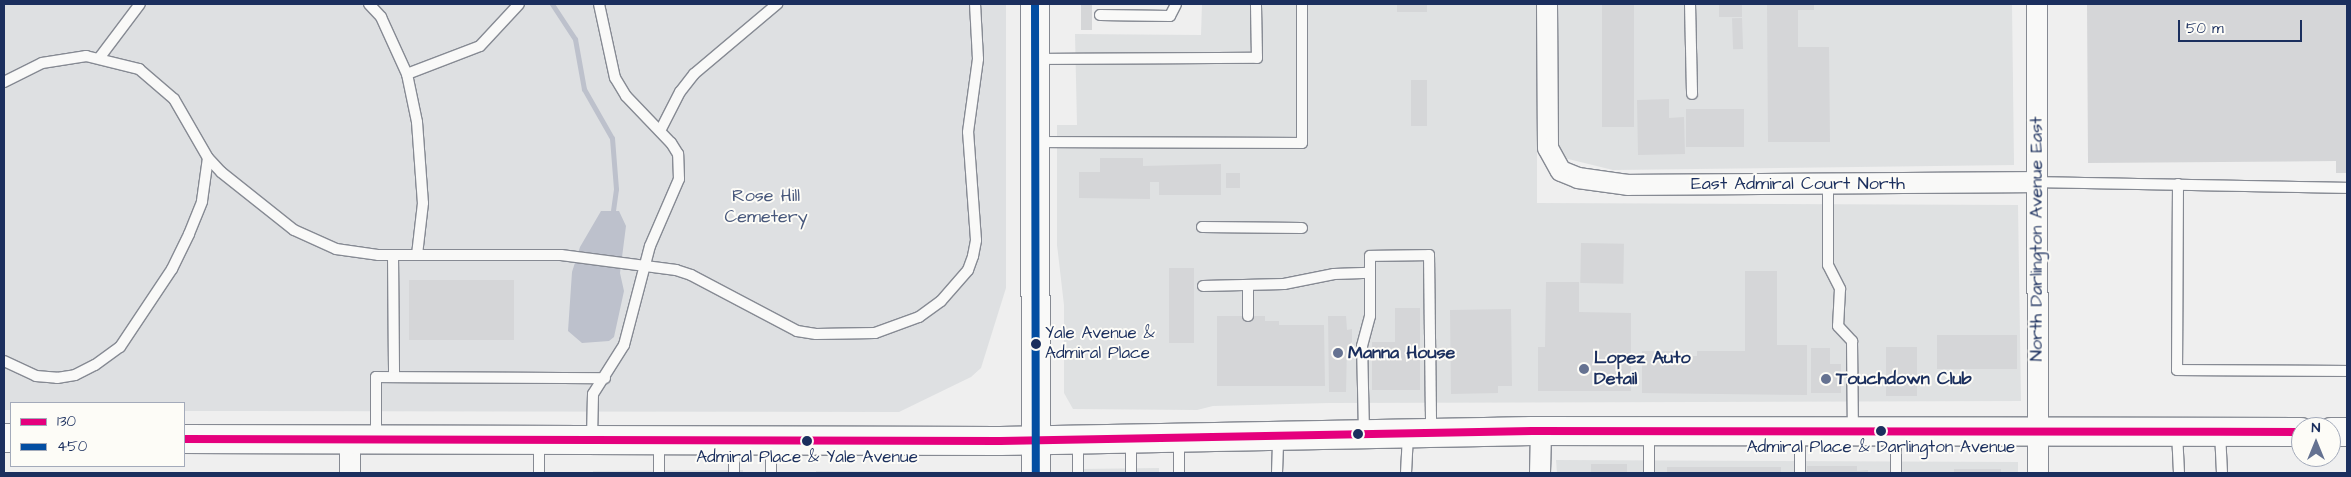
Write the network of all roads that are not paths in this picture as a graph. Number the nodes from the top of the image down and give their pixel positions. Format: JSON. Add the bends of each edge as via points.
{"nodes":[{"id":1,"x":140,"y":4,"type":"edge"},
{"id":2,"x":369,"y":4,"type":"edge"},
{"id":3,"x":519,"y":4,"type":"edge"},
{"id":4,"x":599,"y":4,"type":"edge"},
{"id":5,"x":777,"y":4,"type":"edge"},
{"id":6,"x":976,"y":4,"type":"edge"},
{"id":7,"x":1035,"y":4,"type":"edge"},
{"id":8,"x":1176,"y":4,"type":"edge"},
{"id":9,"x":1256,"y":4,"type":"edge"},
{"id":10,"x":1302,"y":4,"type":"edge"},
{"id":11,"x":1547,"y":4,"type":"edge"},
{"id":12,"x":1690,"y":4,"type":"edge"},
{"id":13,"x":2037,"y":4,"type":"edge"},
{"id":14,"x":1100,"y":15,"type":"dead end"},
{"id":15,"x":100,"y":58,"type":"junction"},
{"id":16,"x":1035,"y":59,"type":"junction"},
{"id":17,"x":407,"y":74,"type":"junction"},
{"id":18,"x":4,"y":82,"type":"edge"},
{"id":19,"x":1692,"y":94,"type":"dead end"},
{"id":20,"x":660,"y":131,"type":"junction"},
{"id":21,"x":1036,"y":142,"type":"junction"},
{"id":22,"x":208,"y":158,"type":"junction"},
{"id":23,"x":2036,"y":182,"type":"junction"},
{"id":24,"x":1828,"y":184,"type":"junction"},
{"id":25,"x":2178,"y":184,"type":"junction"},
{"id":26,"x":2347,"y":188,"type":"edge"},
{"id":27,"x":1202,"y":227,"type":"dead end"},
{"id":28,"x":1302,"y":228,"type":"dead end"},
{"id":29,"x":394,"y":255,"type":"junction"},
{"id":30,"x":417,"y":255,"type":"junction"},
{"id":31,"x":645,"y":266,"type":"junction"},
{"id":32,"x":1370,"y":273,"type":"junction"},
{"id":33,"x":1248,"y":285,"type":"junction"},
{"id":34,"x":1203,"y":286,"type":"dead end"},
{"id":35,"x":1248,"y":316,"type":"dead end"},
{"id":36,"x":4,"y":361,"type":"edge"},
{"id":37,"x":2347,"y":371,"type":"edge"},
{"id":38,"x":394,"y":377,"type":"junction"},
{"id":39,"x":604,"y":378,"type":"junction"},
{"id":40,"x":1800,"y":430,"type":"junction"},
{"id":41,"x":1541,"y":431,"type":"junction"},
{"id":42,"x":1649,"y":431,"type":"junction"},
{"id":43,"x":1853,"y":431,"type":"junction"},
{"id":44,"x":1896,"y":431,"type":"junction"},
{"id":45,"x":2038,"y":431,"type":"junction"},
{"id":46,"x":2177,"y":431,"type":"junction"},
{"id":47,"x":1419,"y":432,"type":"junction"},
{"id":48,"x":2220,"y":432,"type":"junction"},
{"id":49,"x":2291,"y":432,"type":"edge"},
{"id":50,"x":1364,"y":433,"type":"junction"},
{"id":51,"x":1278,"y":435,"type":"junction"},
{"id":52,"x":1078,"y":437,"type":"junction"},
{"id":53,"x":1131,"y":437,"type":"junction"},
{"id":54,"x":1179,"y":437,"type":"junction"},
{"id":55,"x":539,"y":438,"type":"junction"},
{"id":56,"x":592,"y":438,"type":"junction"},
{"id":57,"x":185,"y":439,"type":"edge"},
{"id":58,"x":363,"y":439,"type":"junction"},
{"id":59,"x":659,"y":439,"type":"junction"},
{"id":60,"x":734,"y":439,"type":"junction"},
{"id":61,"x":771,"y":439,"type":"junction"},
{"id":62,"x":1035,"y":439,"type":"junction"},
{"id":63,"x":350,"y":473,"type":"edge"},
{"id":64,"x":539,"y":473,"type":"edge"},
{"id":65,"x":659,"y":473,"type":"edge"},
{"id":66,"x":734,"y":473,"type":"edge"},
{"id":67,"x":771,"y":473,"type":"edge"},
{"id":68,"x":1036,"y":473,"type":"edge"},
{"id":69,"x":1078,"y":473,"type":"edge"},
{"id":70,"x":1131,"y":473,"type":"edge"},
{"id":71,"x":1179,"y":473,"type":"edge"},
{"id":72,"x":1277,"y":473,"type":"edge"},
{"id":73,"x":1406,"y":473,"type":"edge"},
{"id":74,"x":1540,"y":473,"type":"edge"},
{"id":75,"x":1649,"y":473,"type":"edge"},
{"id":76,"x":1800,"y":473,"type":"edge"},
{"id":77,"x":1896,"y":473,"type":"edge"},
{"id":78,"x":2038,"y":473,"type":"edge"},
{"id":79,"x":2179,"y":473,"type":"edge"},
{"id":80,"x":2222,"y":473,"type":"edge"}],
"edges":[{"from":1,"to":15,"type":"lane"},
{"from":2,"to":17,"type":"lane","via":[[381,17]]},
{"from":3,"to":17,"type":"lane","via":[[480,46]]},
{"from":4,"to":20,"type":"lane","via":[[615,78],[626,96]]},
{"from":5,"to":20,"type":"lane","via":[[694,74],[680,92]]},
{"from":6,"to":31,"type":"lane","via":[[978,59],[968,140],[976,240],[968,270],[941,301],[920,317],[875,333],[816,334],[778,323],[691,275]]},
{"from":7,"to":16,"type":"main road"},
{"from":8,"to":14,"type":"lane","via":[[1170,16]]},
{"from":9,"to":16,"type":"lane","via":[[1257,58]]},
{"from":10,"to":21,"type":"lane","via":[[1302,143]]},
{"from":11,"to":24,"type":"street","name":"East Admiral Court North","via":[[1548,148],[1561,171],[1592,182],[1614,184]]},
{"from":12,"to":19,"type":"lane"},
{"from":13,"to":23,"type":"street","name":"North Darlington Avenue East"},
{"from":15,"to":18,"type":"lane","via":[[76,57],[42,63]]},
{"from":15,"to":22,"type":"lane","via":[[139,68],[153,78],[188,118]]},
{"from":16,"to":21,"type":"main road"},
{"from":17,"to":30,"type":"lane","via":[[422,168],[423,203]]},
{"from":20,"to":31,"type":"lane","via":[[678,154],[679,179]]},
{"from":21,"to":62,"type":"main road"},
{"from":22,"to":29,"type":"lane","via":[[268,211],[300,234],[356,253]]},
{"from":22,"to":36,"type":"lane","via":[[202,201],[189,234],[172,269],[120,347],[95,365],[75,375],[58,378],[36,376]]},
{"from":23,"to":24,"type":"street","name":"East Admiral Court North"},
{"from":23,"to":25,"type":"lane"},
{"from":23,"to":45,"type":"street","name":"North Darlington Avenue East"},
{"from":24,"to":43,"type":"lane","via":[[1828,266],[1840,289],[1838,326],[1852,341]]},
{"from":25,"to":26,"type":"lane"},
{"from":25,"to":37,"type":"lane","via":[[2177,370]]},
{"from":27,"to":28,"type":"lane"},
{"from":29,"to":30,"type":"lane"},
{"from":29,"to":38,"type":"lane"},
{"from":30,"to":31,"type":"lane","via":[[570,256]]},
{"from":31,"to":39,"type":"lane","via":[[624,345]]},
{"from":32,"to":33,"type":"lane","via":[[1334,274],[1284,284]]},
{"from":32,"to":47,"type":"lane","via":[[1370,256],[1429,255]]},
{"from":32,"to":50,"type":"lane","via":[[1370,316],[1362,346]]},
{"from":33,"to":34,"type":"lane"},
{"from":33,"to":35,"type":"lane"},
{"from":38,"to":39,"type":"lane"},
{"from":38,"to":58,"type":"lane","via":[[376,377]]},
{"from":39,"to":56,"type":"lane","via":[[593,394]]},
{"from":40,"to":42,"type":"main road"},
{"from":40,"to":43,"type":"main road"},
{"from":40,"to":76,"type":"lane"},
{"from":41,"to":42,"type":"main road"},
{"from":41,"to":47,"type":"main road"},
{"from":41,"to":74,"type":"street"},
{"from":42,"to":75,"type":"lane"},
{"from":43,"to":44,"type":"main road"},
{"from":44,"to":45,"type":"main road"},
{"from":44,"to":77,"type":"lane"},
{"from":45,"to":46,"type":"main road"},
{"from":45,"to":78,"type":"street","name":"North Darlington Avenue East"},
{"from":46,"to":48,"type":"main road"},
{"from":46,"to":79,"type":"lane"},
{"from":47,"to":50,"type":"main road"},
{"from":47,"to":73,"type":"lane"},
{"from":48,"to":49,"type":"main road"},
{"from":48,"to":80,"type":"lane"},
{"from":50,"to":51,"type":"main road"},
{"from":51,"to":54,"type":"main road"},
{"from":51,"to":72,"type":"lane"},
{"from":52,"to":53,"type":"main road"},
{"from":52,"to":62,"type":"main road"},
{"from":52,"to":69,"type":"lane"},
{"from":53,"to":54,"type":"main road"},
{"from":53,"to":70,"type":"lane"},
{"from":54,"to":71,"type":"lane"},
{"from":55,"to":56,"type":"main road"},
{"from":55,"to":58,"type":"main road"},
{"from":55,"to":64,"type":"lane"},
{"from":56,"to":59,"type":"main road"},
{"from":57,"to":58,"type":"main road"},
{"from":58,"to":63,"type":"street"},
{"from":59,"to":60,"type":"main road"},
{"from":59,"to":65,"type":"lane"},
{"from":60,"to":61,"type":"main road"},
{"from":60,"to":66,"type":"lane"},
{"from":61,"to":62,"type":"main road"},
{"from":61,"to":67,"type":"lane"},
{"from":62,"to":68,"type":"main road"}]}
